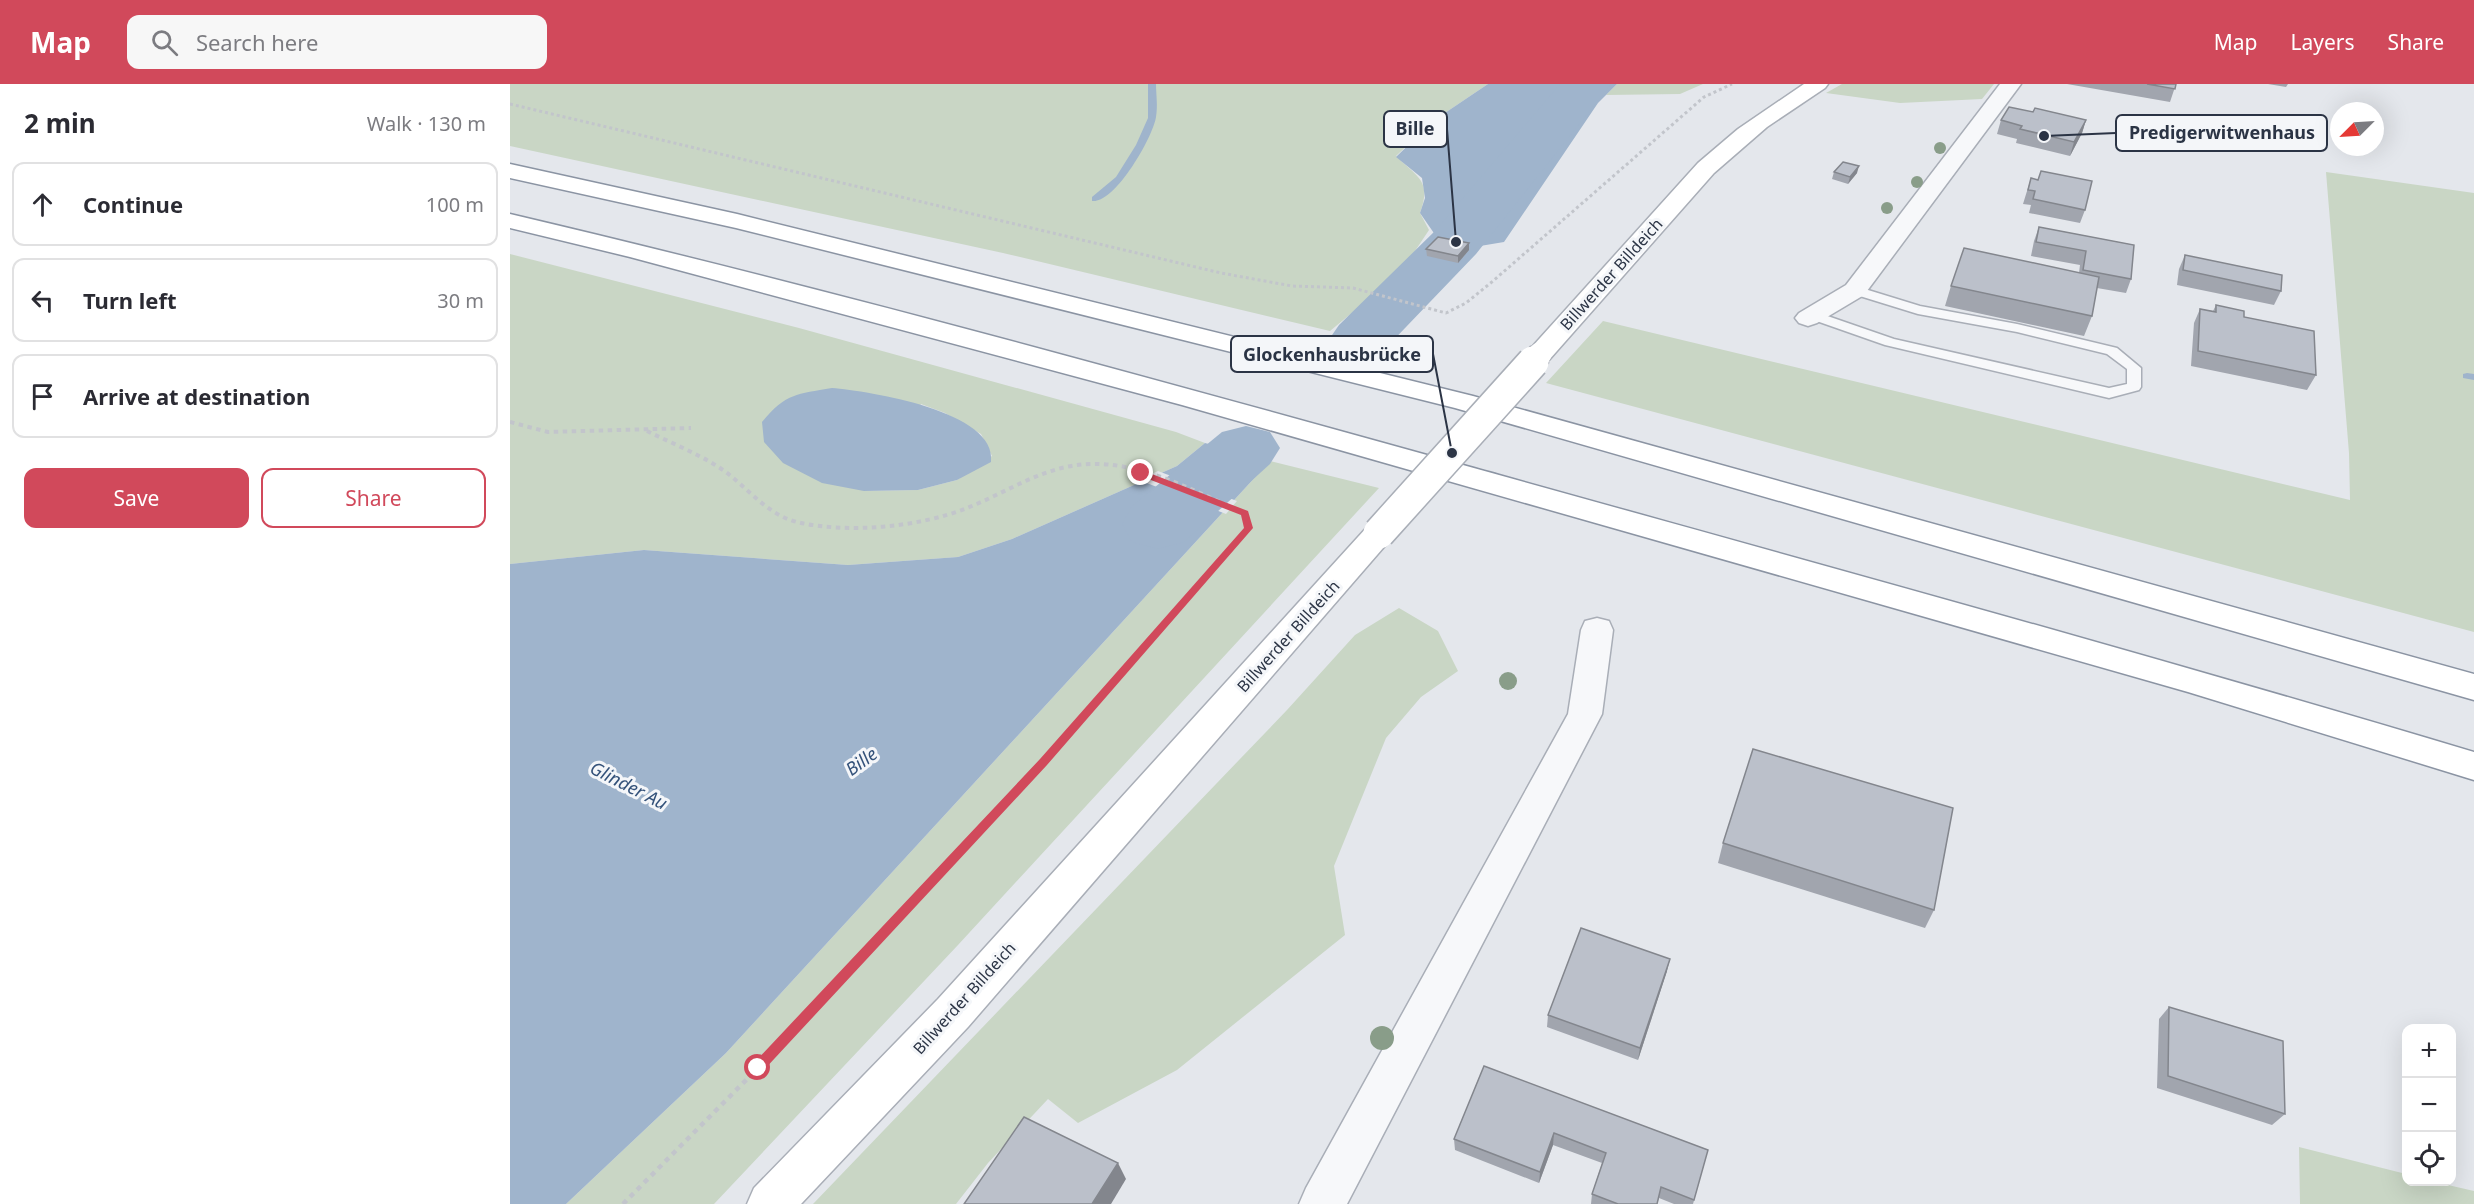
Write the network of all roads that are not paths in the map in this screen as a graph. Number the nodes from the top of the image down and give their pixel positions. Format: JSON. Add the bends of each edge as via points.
{"nodes":[{"id":1,"x":1818,"y":84,"type":"edge"},
{"id":2,"x":2011,"y":84,"type":"edge"},
{"id":3,"x":510,"y":171,"type":"edge"},
{"id":4,"x":510,"y":220,"type":"edge"},
{"id":5,"x":1855,"y":290,"type":"junction"},
{"id":6,"x":1810,"y":316,"type":"joint"},
{"id":7,"x":1597,"y":630,"type":"dead end"},
{"id":8,"x":2474,"y":687,"type":"edge"},
{"id":9,"x":2474,"y":766,"type":"edge"},
{"id":10,"x":770,"y":1204,"type":"edge"},
{"id":11,"x":1322,"y":1204,"type":"edge"}],
"edges":[{"from":1,"to":10,"type":"main road","name":"Billwerder Billdeich","bridge":true,"via":[[1734,140],[1706,168],[953,1012]]},
{"from":2,"to":5,"type":"street"},
{"from":3,"to":8,"type":"main road","via":[[737,221],[1463,402]]},
{"from":4,"to":9,"type":"main road","via":[[1203,402],[2176,675]]},
{"from":5,"to":6,"type":"street"},
{"from":5,"to":6,"type":"lane","via":[[1918,310],[2112,351],[2134,368],[2134,387],[2109,393],[1890,342]]},
{"from":7,"to":11,"type":"street","via":[[1585,714]]}]}
